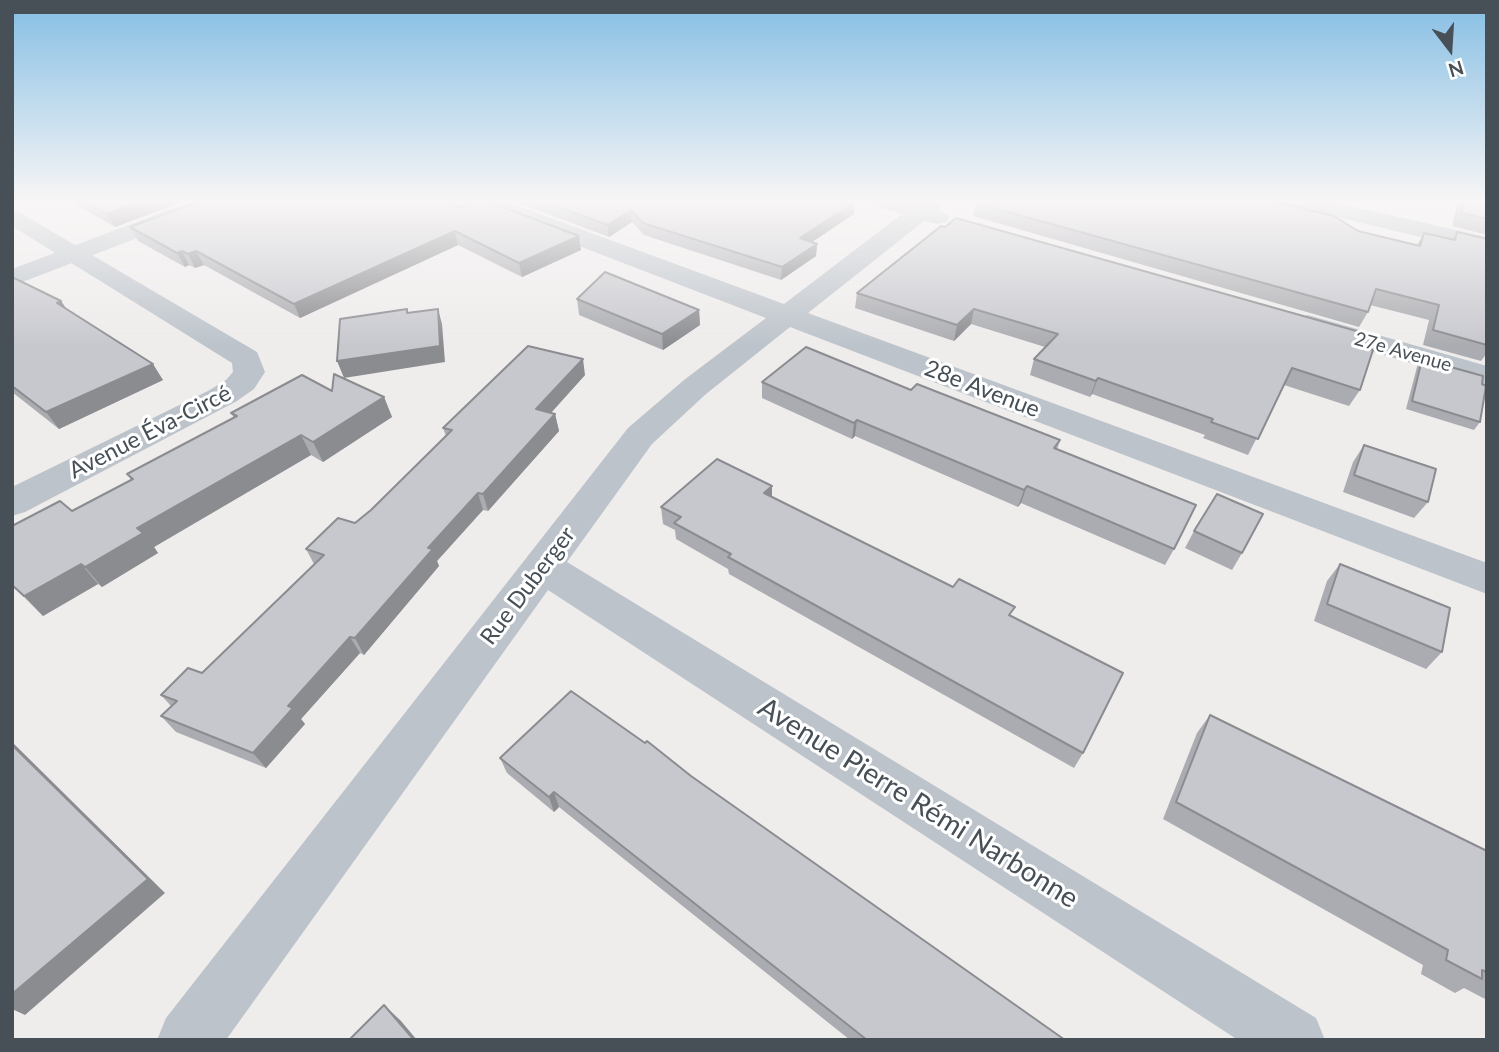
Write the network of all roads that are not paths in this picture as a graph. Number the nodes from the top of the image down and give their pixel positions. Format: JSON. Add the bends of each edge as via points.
{"nodes":[{"id":1,"x":65,"y":248,"type":"edge"},
{"id":2,"x":90,"y":248,"type":"edge"},
{"id":3,"x":608,"y":248,"type":"edge"},
{"id":4,"x":888,"y":248,"type":"edge"},
{"id":5,"x":75,"y":254,"type":"junction"},
{"id":6,"x":12,"y":278,"type":"edge"},
{"id":7,"x":787,"y":316,"type":"junction"},
{"id":8,"x":1286,"y":318,"type":"edge"},
{"id":9,"x":1487,"y":376,"type":"edge"},
{"id":10,"x":12,"y":503,"type":"edge"},
{"id":11,"x":543,"y":567,"type":"junction"},
{"id":12,"x":1487,"y":579,"type":"edge"},
{"id":13,"x":188,"y":1040,"type":"edge"},
{"id":14,"x":1294,"y":1040,"type":"edge"}],
"edges":[{"from":1,"to":5,"type":"street","name":"Avenue Éva-Circé"},
{"from":2,"to":5,"type":"street"},
{"from":3,"to":7,"type":"street","name":"28e Avenue"},
{"from":4,"to":7,"type":"street","name":"Rue Duberger"},
{"from":5,"to":6,"type":"street"},
{"from":5,"to":10,"type":"street","name":"Avenue Éva-Circé","via":[[246,358],[250,375],[219,398]]},
{"from":7,"to":11,"type":"street","name":"Rue Duberger","via":[[640,436]]},
{"from":7,"to":12,"type":"street","name":"28e Avenue"},
{"from":8,"to":9,"type":"street","name":"27e Avenue"},
{"from":11,"to":13,"type":"street","name":"Rue Duberger"},
{"from":11,"to":14,"type":"street","name":"Avenue Pierre Rémi Narbonne"}]}
